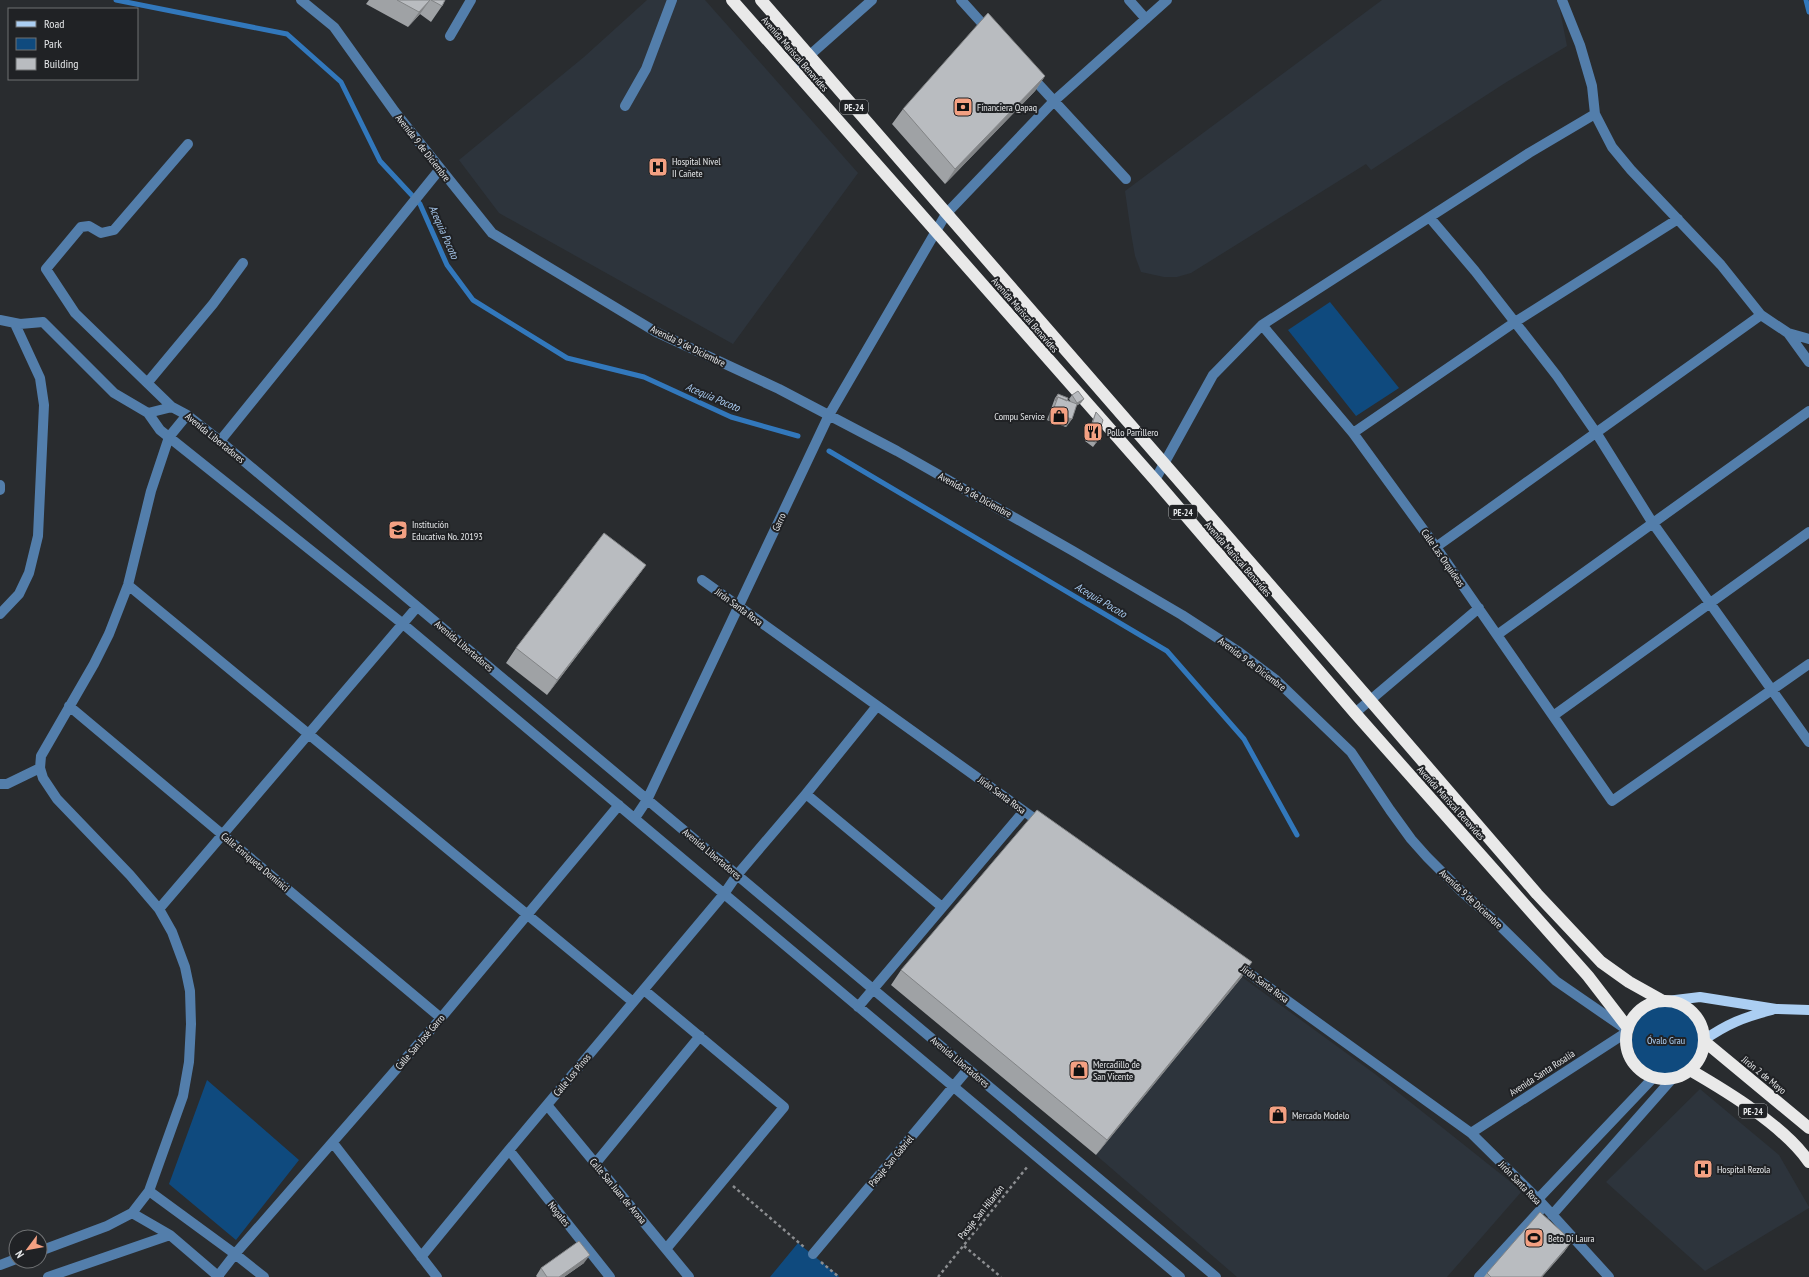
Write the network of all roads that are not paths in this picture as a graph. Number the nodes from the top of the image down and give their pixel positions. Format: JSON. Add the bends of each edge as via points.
{"nodes":[{"id":1,"x":301,"y":0,"type":"edge"},
{"id":2,"x":471,"y":0,"type":"edge"},
{"id":3,"x":672,"y":0,"type":"edge"},
{"id":4,"x":732,"y":0,"type":"edge"},
{"id":5,"x":761,"y":0,"type":"edge"},
{"id":6,"x":872,"y":0,"type":"edge"},
{"id":7,"x":960,"y":0,"type":"edge"},
{"id":8,"x":1129,"y":0,"type":"edge"},
{"id":9,"x":1167,"y":0,"type":"edge"},
{"id":10,"x":1562,"y":0,"type":"edge"},
{"id":11,"x":1146,"y":19,"type":"junction"},
{"id":12,"x":450,"y":36,"type":"dead end"},
{"id":13,"x":997,"y":39,"type":"edge"},
{"id":14,"x":809,"y":55,"type":"junction"},
{"id":15,"x":1023,"y":67,"type":"edge"},
{"id":16,"x":793,"y":70,"type":"junction"},
{"id":17,"x":1054,"y":101,"type":"junction"},
{"id":18,"x":625,"y":106,"type":"dead end"},
{"id":19,"x":1595,"y":114,"type":"junction"},
{"id":20,"x":188,"y":144,"type":"dead end"},
{"id":21,"x":440,"y":169,"type":"junction"},
{"id":22,"x":1126,"y":180,"type":"dead end"},
{"id":23,"x":946,"y":214,"type":"junction"},
{"id":24,"x":1430,"y":218,"type":"junction"},
{"id":25,"x":1678,"y":220,"type":"junction"},
{"id":26,"x":936,"y":231,"type":"junction"},
{"id":27,"x":243,"y":263,"type":"dead end"},
{"id":28,"x":1761,"y":315,"type":"junction"},
{"id":29,"x":0,"y":320,"type":"edge"},
{"id":30,"x":1515,"y":322,"type":"junction"},
{"id":31,"x":17,"y":324,"type":"junction"},
{"id":32,"x":1262,"y":325,"type":"junction"},
{"id":33,"x":1788,"y":333,"type":"junction"},
{"id":34,"x":1809,"y":339,"type":"edge"},
{"id":35,"x":1809,"y":362,"type":"edge"},
{"id":36,"x":148,"y":382,"type":"junction"},
{"id":37,"x":172,"y":407,"type":"junction"},
{"id":38,"x":1809,"y":411,"type":"edge"},
{"id":39,"x":148,"y":413,"type":"junction"},
{"id":40,"x":187,"y":415,"type":"junction"},
{"id":41,"x":829,"y":415,"type":"junction"},
{"id":42,"x":1353,"y":433,"type":"junction"},
{"id":43,"x":1597,"y":434,"type":"junction"},
{"id":44,"x":169,"y":437,"type":"junction"},
{"id":45,"x":220,"y":441,"type":"junction"},
{"id":46,"x":1165,"y":464,"type":"junction"},
{"id":47,"x":1155,"y":480,"type":"junction"},
{"id":48,"x":0,"y":485,"type":"edge"},
{"id":49,"x":0,"y":490,"type":"edge"},
{"id":50,"x":1652,"y":522,"type":"junction"},
{"id":51,"x":1809,"y":532,"type":"edge"},
{"id":52,"x":1436,"y":547,"type":"junction"},
{"id":53,"x":702,"y":580,"type":"dead end"},
{"id":54,"x":128,"y":585,"type":"junction"},
{"id":55,"x":1710,"y":603,"type":"junction"},
{"id":56,"x":417,"y":607,"type":"junction"},
{"id":57,"x":739,"y":608,"type":"junction"},
{"id":58,"x":1479,"y":608,"type":"junction"},
{"id":59,"x":0,"y":614,"type":"edge"},
{"id":60,"x":403,"y":624,"type":"junction"},
{"id":61,"x":1497,"y":635,"type":"junction"},
{"id":62,"x":1809,"y":664,"type":"edge"},
{"id":63,"x":1772,"y":690,"type":"junction"},
{"id":64,"x":1370,"y":700,"type":"junction"},
{"id":65,"x":69,"y":706,"type":"junction"},
{"id":66,"x":877,"y":706,"type":"junction"},
{"id":67,"x":1354,"y":713,"type":"junction"},
{"id":68,"x":1553,"y":716,"type":"junction"},
{"id":69,"x":308,"y":734,"type":"junction"},
{"id":70,"x":1809,"y":742,"type":"edge"},
{"id":71,"x":40,"y":768,"type":"junction"},
{"id":72,"x":0,"y":784,"type":"edge"},
{"id":73,"x":806,"y":794,"type":"junction"},
{"id":74,"x":647,"y":800,"type":"junction"},
{"id":75,"x":619,"y":805,"type":"junction"},
{"id":76,"x":1024,"y":811,"type":"junction"},
{"id":77,"x":635,"y":818,"type":"junction"},
{"id":78,"x":1049,"y":829,"type":"edge"},
{"id":79,"x":222,"y":836,"type":"junction"},
{"id":80,"x":737,"y":875,"type":"junction"},
{"id":81,"x":724,"y":894,"type":"junction"},
{"id":82,"x":942,"y":908,"type":"junction"},
{"id":83,"x":160,"y":909,"type":"junction"},
{"id":84,"x":527,"y":915,"type":"junction"},
{"id":85,"x":1227,"y":957,"type":"edge"},
{"id":86,"x":644,"y":990,"type":"junction"},
{"id":87,"x":873,"y":990,"type":"junction"},
{"id":88,"x":1665,"y":1001,"type":"junction"},
{"id":89,"x":633,"y":1002,"type":"junction"},
{"id":90,"x":858,"y":1007,"type":"junction"},
{"id":91,"x":1776,"y":1009,"type":"junction"},
{"id":92,"x":1809,"y":1010,"type":"edge"},
{"id":93,"x":441,"y":1018,"type":"junction"},
{"id":94,"x":1627,"y":1030,"type":"junction"},
{"id":95,"x":700,"y":1036,"type":"junction"},
{"id":96,"x":1704,"y":1040,"type":"junction"},
{"id":97,"x":968,"y":1069,"type":"junction"},
{"id":98,"x":1690,"y":1070,"type":"junction"},
{"id":99,"x":1653,"y":1078,"type":"junction"},
{"id":100,"x":1672,"y":1079,"type":"junction"},
{"id":101,"x":953,"y":1086,"type":"junction"},
{"id":102,"x":547,"y":1105,"type":"junction"},
{"id":103,"x":1809,"y":1128,"type":"edge"},
{"id":104,"x":1471,"y":1134,"type":"junction"},
{"id":105,"x":333,"y":1143,"type":"junction"},
{"id":106,"x":509,"y":1150,"type":"junction"},
{"id":107,"x":1809,"y":1162,"type":"edge"},
{"id":108,"x":595,"y":1164,"type":"junction"},
{"id":109,"x":149,"y":1191,"type":"junction"},
{"id":110,"x":1541,"y":1203,"type":"junction"},
{"id":111,"x":132,"y":1213,"type":"junction"},
{"id":112,"x":1552,"y":1215,"type":"junction"},
{"id":113,"x":170,"y":1235,"type":"junction"},
{"id":114,"x":48,"y":1247,"type":"edge"},
{"id":115,"x":666,"y":1249,"type":"junction"},
{"id":116,"x":235,"y":1254,"type":"junction"},
{"id":117,"x":813,"y":1254,"type":"road end"},
{"id":118,"x":421,"y":1257,"type":"junction"},
{"id":119,"x":219,"y":1276,"type":"edge"},
{"id":120,"x":48,"y":1277,"type":"edge"},
{"id":121,"x":264,"y":1277,"type":"edge"},
{"id":122,"x":437,"y":1277,"type":"edge"},
{"id":123,"x":610,"y":1277,"type":"edge"},
{"id":124,"x":689,"y":1277,"type":"edge"},
{"id":125,"x":1180,"y":1277,"type":"edge"},
{"id":126,"x":1216,"y":1277,"type":"edge"},
{"id":127,"x":1479,"y":1277,"type":"edge"},
{"id":128,"x":1609,"y":1277,"type":"edge"}],
"edges":[{"from":1,"to":21,"type":"street","name":"Avenida 9 de Diciembre","via":[[334,27]]},
{"from":2,"to":12,"type":"street"},
{"from":3,"to":18,"type":"street","via":[[646,69]]},
{"from":4,"to":16,"type":"highway","name":"Avenida Mariscal Benavides","number":"PE-24"},
{"from":5,"to":14,"type":"highway","name":"Avenida Mariscal Benavides","number":"PE-24"},
{"from":6,"to":14,"type":"street"},
{"from":7,"to":13,"type":"street"},
{"from":8,"to":11,"type":"street"},
{"from":9,"to":11,"type":"street","name":"Garro"},
{"from":10,"to":19,"type":"street","via":[[1580,45],[1592,86]]},
{"from":11,"to":17,"type":"street","name":"Garro"},
{"from":14,"to":16,"type":"street"},
{"from":14,"to":23,"type":"highway","name":"Avenida Mariscal Benavides","number":"PE-24"},
{"from":15,"to":17,"type":"street"},
{"from":16,"to":26,"type":"highway","name":"Avenida Mariscal Benavides","number":"PE-24"},
{"from":17,"to":22,"type":"street"},
{"from":17,"to":23,"type":"street","name":"Garro"},
{"from":19,"to":24,"type":"street","via":[[1529,153]]},
{"from":19,"to":25,"type":"street","via":[[1612,147],[1630,170]]},
{"from":20,"to":36,"type":"street","name":"Avenida Libertadores","via":[[114,230],[101,233],[89,226],[81,227],[46,269],[75,313]]},
{"from":21,"to":41,"type":"street","name":"Avenida 9 de Diciembre","via":[[492,233],[504,241],[656,332],[780,389]]},
{"from":21,"to":45,"type":"street"},
{"from":23,"to":26,"type":"street","name":"Garro"},
{"from":23,"to":46,"type":"highway","name":"Avenida Mariscal Benavides","number":"PE-24"},
{"from":24,"to":30,"type":"street"},
{"from":24,"to":32,"type":"street"},
{"from":25,"to":28,"type":"street","via":[[1721,265]]},
{"from":25,"to":30,"type":"street"},
{"from":26,"to":41,"type":"street","name":"Garro"},
{"from":26,"to":47,"type":"highway","name":"Avenida Mariscal Benavides","number":"PE-24"},
{"from":27,"to":36,"type":"street","via":[[213,304]]},
{"from":28,"to":33,"type":"street"},
{"from":28,"to":43,"type":"street"},
{"from":29,"to":31,"type":"street"},
{"from":30,"to":42,"type":"street"},
{"from":30,"to":43,"type":"street"},
{"from":31,"to":39,"type":"street","via":[[44,322],[114,393]]},
{"from":31,"to":59,"type":"street","via":[[40,378],[44,405],[38,536],[29,573],[19,594]]},
{"from":32,"to":42,"type":"street","name":"Calle Las Orquideas"},
{"from":32,"to":46,"type":"street","via":[[1213,375]]},
{"from":33,"to":34,"type":"street"},
{"from":33,"to":35,"type":"street"},
{"from":36,"to":37,"type":"street","name":"Avenida Libertadores"},
{"from":37,"to":39,"type":"street"},
{"from":37,"to":40,"type":"street","name":"Avenida Libertadores"},
{"from":38,"to":50,"type":"street"},
{"from":39,"to":44,"type":"street","via":[[160,430]]},
{"from":40,"to":44,"type":"street"},
{"from":40,"to":45,"type":"street","name":"Avenida Libertadores"},
{"from":41,"to":57,"type":"street","name":"Garro"},
{"from":41,"to":94,"type":"street","name":"Avenida 9 de Diciembre","via":[[897,451],[1188,619],[1276,680],[1351,752],[1390,810],[1427,857],[1461,891],[1556,981]]},
{"from":42,"to":52,"type":"street","name":"Calle Las Orquideas"},
{"from":43,"to":50,"type":"street"},
{"from":43,"to":52,"type":"street"},
{"from":44,"to":54,"type":"street","via":[[151,491]]},
{"from":44,"to":60,"type":"street"},
{"from":45,"to":56,"type":"street","name":"Avenida Libertadores"},
{"from":46,"to":47,"type":"street"},
{"from":46,"to":64,"type":"highway","name":"Avenida Mariscal Benavides","number":"PE-24"},
{"from":47,"to":67,"type":"highway","name":"Avenida Mariscal Benavides","number":"PE-24"},
{"from":48,"to":49,"type":"street"},
{"from":50,"to":55,"type":"street"},
{"from":50,"to":61,"type":"street"},
{"from":51,"to":55,"type":"street"},
{"from":52,"to":58,"type":"street","name":"Calle Las Orquideas"},
{"from":53,"to":57,"type":"street","name":"Jirón Santa Rosa"},
{"from":54,"to":65,"type":"street","via":[[109,634]]},
{"from":54,"to":69,"type":"street"},
{"from":55,"to":63,"type":"street"},
{"from":55,"to":68,"type":"street"},
{"from":56,"to":60,"type":"street"},
{"from":56,"to":74,"type":"street","name":"Avenida Libertadores"},
{"from":57,"to":66,"type":"street","name":"Jirón Santa Rosa"},
{"from":57,"to":74,"type":"street","name":"Garro"},
{"from":58,"to":61,"type":"street","name":"Calle Las Orquideas"},
{"from":58,"to":64,"type":"street"},
{"from":60,"to":69,"type":"street"},
{"from":60,"to":75,"type":"street"},
{"from":61,"to":68,"type":"street","name":"Calle Las Orquideas"},
{"from":62,"to":63,"type":"street"},
{"from":63,"to":68,"type":"street","name":"Calle Las Orquideas","via":[[1612,801]]},
{"from":63,"to":70,"type":"street"},
{"from":64,"to":67,"type":"street"},
{"from":64,"to":88,"type":"highway","name":"Avenida Mariscal Benavides","number":"PE-24","via":[[1537,894],[1601,962],[1629,982]]},
{"from":65,"to":71,"type":"street","via":[[41,756]]},
{"from":65,"to":79,"type":"street","name":"Calle Enriqueta Dominici"},
{"from":66,"to":73,"type":"street","name":"Calle Los Pinos"},
{"from":66,"to":76,"type":"street","name":"Jirón Santa Rosa"},
{"from":67,"to":94,"type":"highway","name":"Avenida Mariscal Benavides","number":"PE-24","via":[[1588,976]]},
{"from":69,"to":79,"type":"street"},
{"from":69,"to":84,"type":"street"},
{"from":71,"to":72,"type":"street","via":[[7,784]]},
{"from":71,"to":83,"type":"street","via":[[43,778],[57,799]]},
{"from":73,"to":80,"type":"street","name":"Calle Los Pinos"},
{"from":73,"to":82,"type":"street"},
{"from":74,"to":77,"type":"street","name":"Garro"},
{"from":74,"to":80,"type":"street","name":"Avenida Libertadores"},
{"from":75,"to":77,"type":"street"},
{"from":75,"to":84,"type":"street","name":"Calle San José Garro"},
{"from":76,"to":78,"type":"street","name":"Jirón Santa Rosa"},
{"from":76,"to":82,"type":"street"},
{"from":77,"to":81,"type":"street"},
{"from":79,"to":83,"type":"street"},
{"from":79,"to":93,"type":"street","name":"Calle Enriqueta Dominici"},
{"from":80,"to":81,"type":"street","name":"Calle Los Pinos"},
{"from":80,"to":87,"type":"street","name":"Avenida Libertadores"},
{"from":81,"to":86,"type":"street","name":"Calle Los Pinos"},
{"from":81,"to":90,"type":"street"},
{"from":82,"to":87,"type":"street"},
{"from":83,"to":109,"type":"street","via":[[185,967],[190,991],[191,1024],[189,1062],[183,1096]]},
{"from":84,"to":89,"type":"street"},
{"from":84,"to":93,"type":"street","name":"Calle San José Garro"},
{"from":85,"to":104,"type":"street","name":"Jirón Santa Rosa"},
{"from":86,"to":89,"type":"street","name":"Calle Los Pinos"},
{"from":86,"to":95,"type":"street"},
{"from":87,"to":90,"type":"street"},
{"from":87,"to":97,"type":"street","name":"Avenida Libertadores"},
{"from":88,"to":91,"type":"main road","via":[[1700,997]]},
{"from":88,"to":94,"type":"highway","via":[[1644,1007],[1636,1014]]},
{"from":88,"to":96,"type":"highway","via":[[1684,1006],[1692,1012]]},
{"from":89,"to":102,"type":"street","name":"Calle Los Pinos"},
{"from":90,"to":101,"type":"street"},
{"from":91,"to":92,"type":"main road"},
{"from":91,"to":96,"type":"main road","via":[[1725,1025]]},
{"from":93,"to":105,"type":"street","name":"Calle San José Garro"},
{"from":94,"to":99,"type":"highway","via":[[1626,1044],[1629,1054],[1639,1068]]},
{"from":94,"to":104,"type":"street","name":"Avenida Santa Rosalía"},
{"from":95,"to":108,"type":"street"},
{"from":95,"to":115,"type":"street","via":[[784,1107]]},
{"from":96,"to":98,"type":"highway","via":[[1700,1057]]},
{"from":96,"to":103,"type":"highway","name":"Jirón 2 de Mayo","number":"PE-24"},
{"from":97,"to":101,"type":"street","name":"Pasaje San Gabriel"},
{"from":97,"to":126,"type":"street","name":"Avenida Libertadores"},
{"from":98,"to":100,"type":"highway"},
{"from":98,"to":107,"type":"highway","number":"PE-24","via":[[1735,1098],[1772,1126],[1803,1153]]},
{"from":99,"to":100,"type":"highway"},
{"from":99,"to":110,"type":"street"},
{"from":100,"to":112,"type":"street"},
{"from":101,"to":117,"type":"street","name":"Pasaje San Gabriel"},
{"from":101,"to":125,"type":"street"},
{"from":102,"to":106,"type":"street","name":"Calle Los Pinos"},
{"from":102,"to":108,"type":"street","name":"Calle San Juan de Arona"},
{"from":104,"to":110,"type":"street","name":"Jirón Santa Rosa"},
{"from":105,"to":116,"type":"street","name":"Calle San José Garro"},
{"from":105,"to":118,"type":"street"},
{"from":106,"to":118,"type":"street","name":"Calle Los Pinos"},
{"from":106,"to":123,"type":"street","name":"Nogales"},
{"from":108,"to":115,"type":"street","name":"Calle San Juan de Arona"},
{"from":109,"to":111,"type":"street"},
{"from":109,"to":116,"type":"street"},
{"from":110,"to":112,"type":"street","name":"Jirón Santa Rosa"},
{"from":110,"to":127,"type":"street"},
{"from":111,"to":113,"type":"street"},
{"from":111,"to":114,"type":"street","via":[[108,1226]]},
{"from":112,"to":128,"type":"street","name":"Jirón Santa Rosa"},
{"from":113,"to":119,"type":"street"},
{"from":113,"to":120,"type":"street"},
{"from":115,"to":124,"type":"street","name":"Calle San Juan de Arona"},
{"from":116,"to":119,"type":"street","name":"Calle San José Garro"},
{"from":116,"to":121,"type":"street"},
{"from":118,"to":122,"type":"street"}]}
